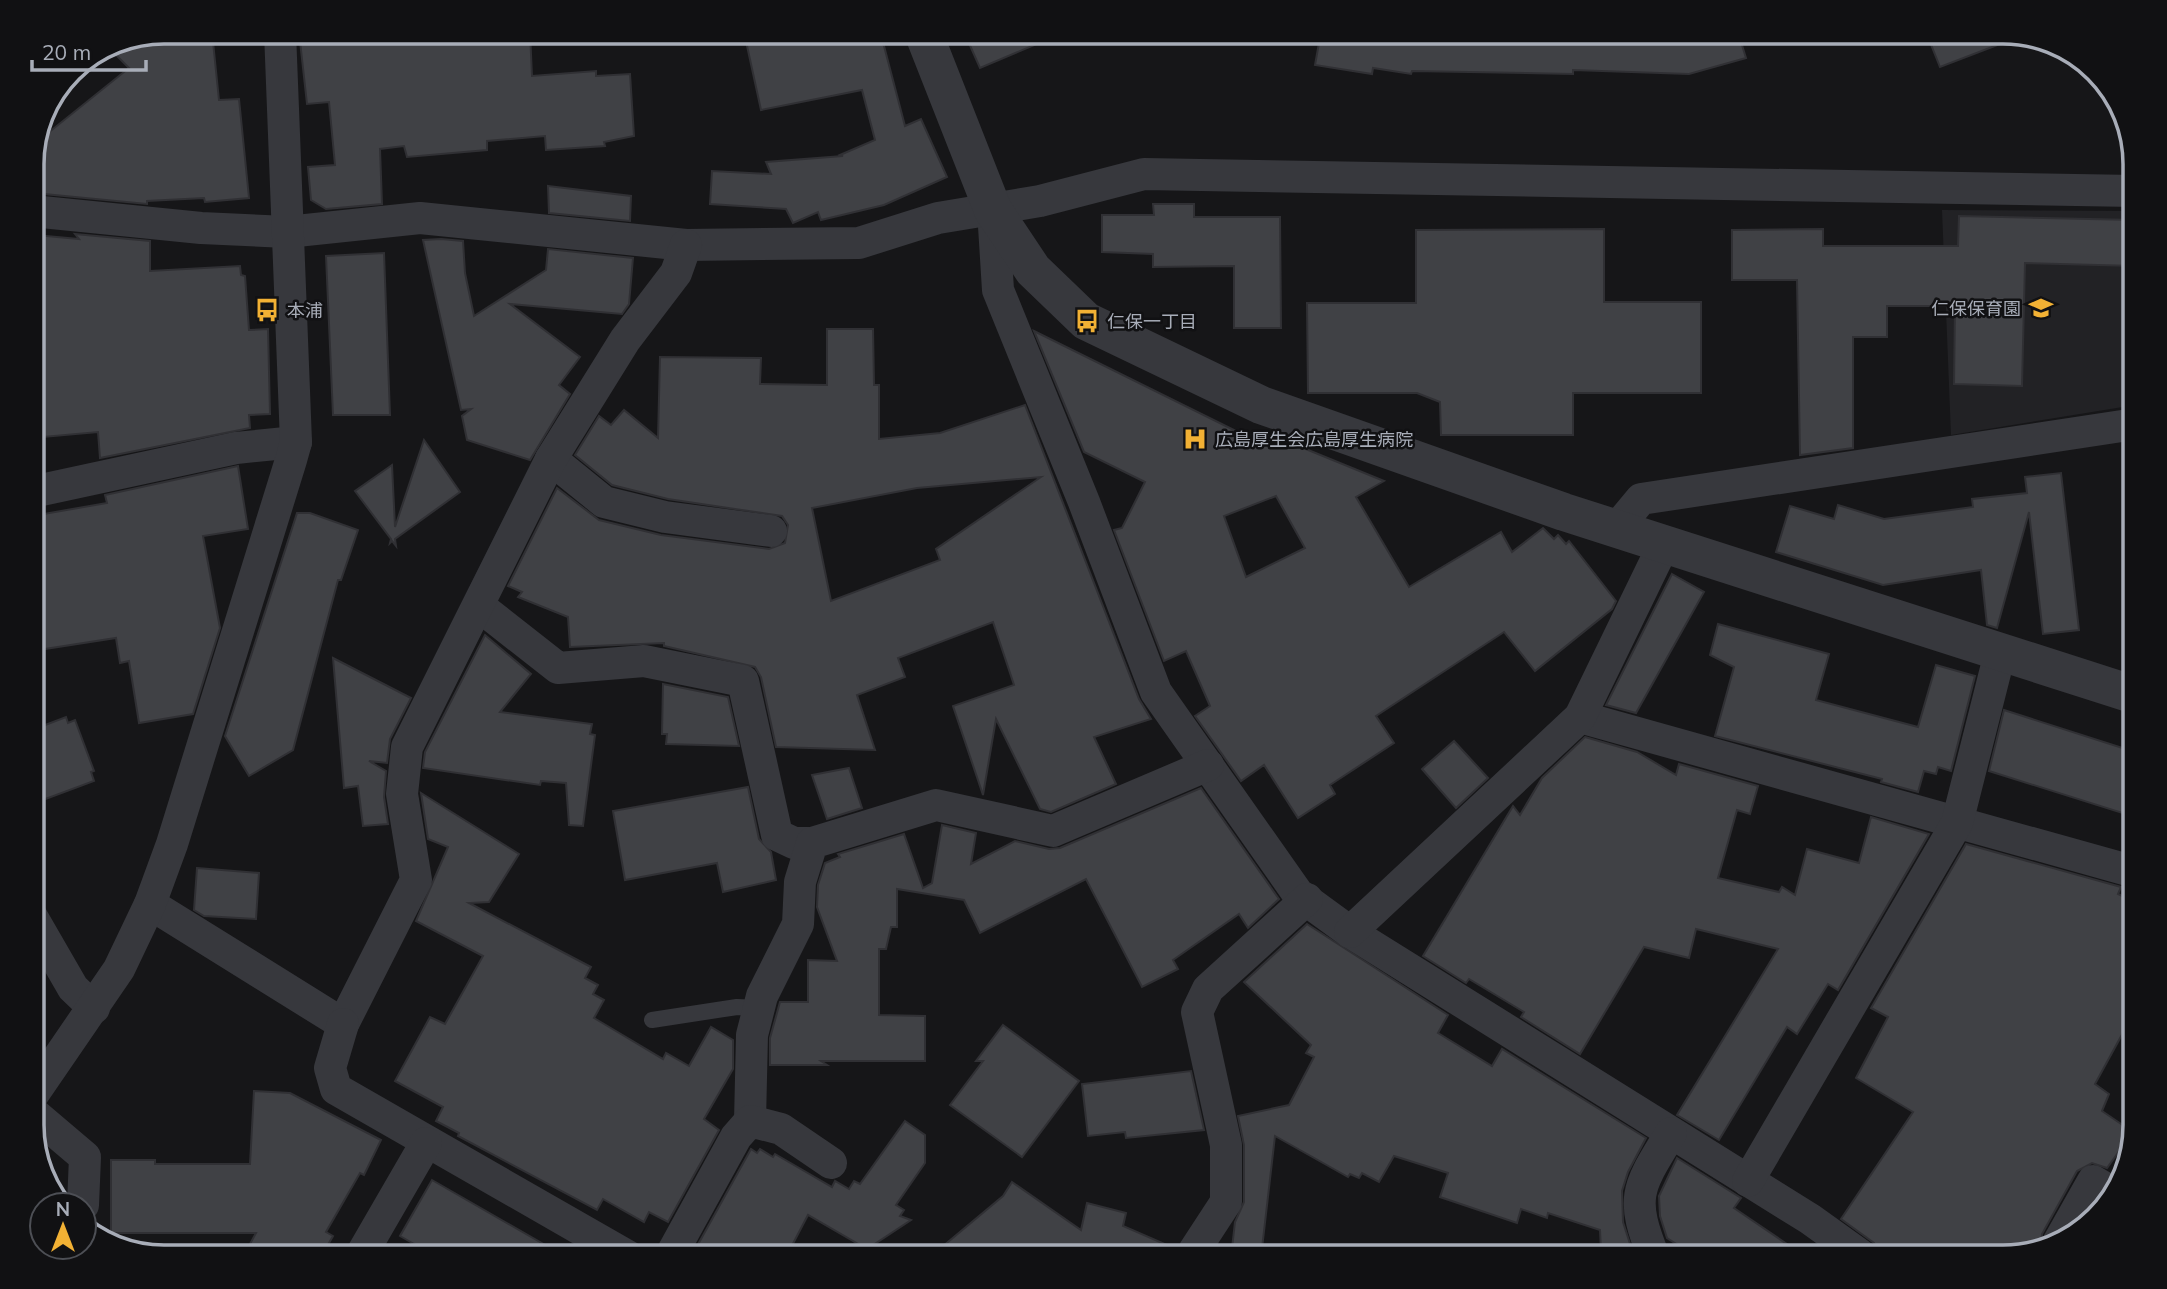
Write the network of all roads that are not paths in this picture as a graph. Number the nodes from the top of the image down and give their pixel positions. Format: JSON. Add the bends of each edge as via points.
{"nodes":[{"id":1,"x":280,"y":44,"type":"edge"},
{"id":2,"x":928,"y":44,"type":"edge"},
{"id":3,"x":2123,"y":191,"type":"edge"},
{"id":4,"x":993,"y":210,"type":"junction"},
{"id":5,"x":44,"y":212,"type":"edge"},
{"id":6,"x":287,"y":232,"type":"junction"},
{"id":7,"x":686,"y":245,"type":"junction"},
{"id":8,"x":2123,"y":426,"type":"edge"},
{"id":9,"x":296,"y":442,"type":"junction"},
{"id":10,"x":551,"y":459,"type":"junction"},
{"id":11,"x":44,"y":489,"type":"edge"},
{"id":12,"x":1616,"y":529,"type":"junction"},
{"id":13,"x":771,"y":531,"type":"dead end"},
{"id":14,"x":1664,"y":544,"type":"junction"},
{"id":15,"x":479,"y":606,"type":"junction"},
{"id":16,"x":2000,"y":653,"type":"junction"},
{"id":17,"x":2123,"y":691,"type":"edge"},
{"id":18,"x":1580,"y":717,"type":"junction"},
{"id":19,"x":1208,"y":765,"type":"junction"},
{"id":20,"x":1957,"y":823,"type":"junction"},
{"id":21,"x":812,"y":843,"type":"junction"},
{"id":22,"x":2123,"y":870,"type":"edge"},
{"id":23,"x":1307,"y":899,"type":"junction"},
{"id":24,"x":150,"y":904,"type":"junction"},
{"id":25,"x":1350,"y":932,"type":"junction"},
{"id":26,"x":44,"y":938,"type":"edge"},
{"id":27,"x":94,"y":1008,"type":"junction"},
{"id":28,"x":759,"y":1008,"type":"junction"},
{"id":29,"x":652,"y":1020,"type":"dead end"},
{"id":30,"x":343,"y":1024,"type":"junction"},
{"id":31,"x":44,"y":1079,"type":"edge"},
{"id":32,"x":750,"y":1121,"type":"junction"},
{"id":33,"x":44,"y":1122,"type":"edge"},
{"id":34,"x":1671,"y":1133,"type":"junction"},
{"id":35,"x":426,"y":1143,"type":"junction"},
{"id":36,"x":831,"y":1163,"type":"dead end"},
{"id":37,"x":1748,"y":1181,"type":"junction"},
{"id":38,"x":2105,"y":1188,"type":"edge"},
{"id":39,"x":84,"y":1191,"type":"edge"},
{"id":40,"x":2067,"y":1226,"type":"edge"},
{"id":41,"x":367,"y":1245,"type":"edge"},
{"id":42,"x":606,"y":1245,"type":"edge"},
{"id":43,"x":677,"y":1245,"type":"edge"},
{"id":44,"x":1198,"y":1245,"type":"edge"},
{"id":45,"x":1649,"y":1245,"type":"edge"},
{"id":46,"x":1845,"y":1245,"type":"edge"}],
"edges":[{"from":1,"to":6,"type":"street"},
{"from":2,"to":4,"type":"street"},
{"from":3,"to":4,"type":"street","via":[[1144,174]]},
{"from":4,"to":7,"type":"street","via":[[939,218],[859,243]]},
{"from":4,"to":12,"type":"street","via":[[1033,270],[1086,321],[1261,405]]},
{"from":4,"to":19,"type":"street","via":[[998,290],[1156,692]]},
{"from":5,"to":6,"type":"street"},
{"from":6,"to":7,"type":"street","via":[[420,218]]},
{"from":6,"to":9,"type":"street"},
{"from":7,"to":10,"type":"street","via":[[676,273],[625,340]]},
{"from":8,"to":12,"type":"street","via":[[1641,499]]},
{"from":9,"to":11,"type":"street","via":[[236,448]]},
{"from":9,"to":24,"type":"street"},
{"from":10,"to":13,"type":"street","via":[[604,502],[665,517]]},
{"from":10,"to":15,"type":"street"},
{"from":12,"to":14,"type":"street"},
{"from":14,"to":16,"type":"street"},
{"from":14,"to":18,"type":"street"},
{"from":15,"to":21,"type":"street","via":[[558,668],[644,661],[743,681],[777,835],[794,843]]},
{"from":15,"to":30,"type":"street","via":[[407,747],[402,794],[416,880]]},
{"from":16,"to":17,"type":"street"},
{"from":16,"to":20,"type":"street"},
{"from":18,"to":20,"type":"street"},
{"from":18,"to":25,"type":"street"},
{"from":19,"to":21,"type":"street","via":[[1053,831],[936,805]]},
{"from":19,"to":23,"type":"street","via":[[1298,894]]},
{"from":20,"to":22,"type":"street"},
{"from":20,"to":37,"type":"street"},
{"from":21,"to":28,"type":"street","via":[[800,882],[798,925]]},
{"from":23,"to":25,"type":"street"},
{"from":23,"to":44,"type":"street","via":[[1208,989],[1198,1012],[1226,1145],[1226,1202]]},
{"from":24,"to":27,"type":"street","via":[[119,969]]},
{"from":24,"to":30,"type":"street"},
{"from":25,"to":34,"type":"street"},
{"from":26,"to":27,"type":"street","via":[[73,988]]},
{"from":27,"to":31,"type":"street"},
{"from":28,"to":29,"type":"lane"},
{"from":28,"to":32,"type":"street","via":[[752,1035]]},
{"from":30,"to":35,"type":"street","via":[[330,1068],[336,1089]]},
{"from":32,"to":36,"type":"street","via":[[780,1129]]},
{"from":32,"to":43,"type":"street","via":[[736,1137]]},
{"from":33,"to":39,"type":"street","via":[[85,1157]]},
{"from":34,"to":37,"type":"street"},
{"from":34,"to":45,"type":"street","via":[[1640,1183],[1640,1223]]},
{"from":35,"to":41,"type":"street"},
{"from":35,"to":42,"type":"street"},
{"from":37,"to":46,"type":"street"},
{"from":38,"to":40,"type":"street","via":[[2092,1181]]}]}
